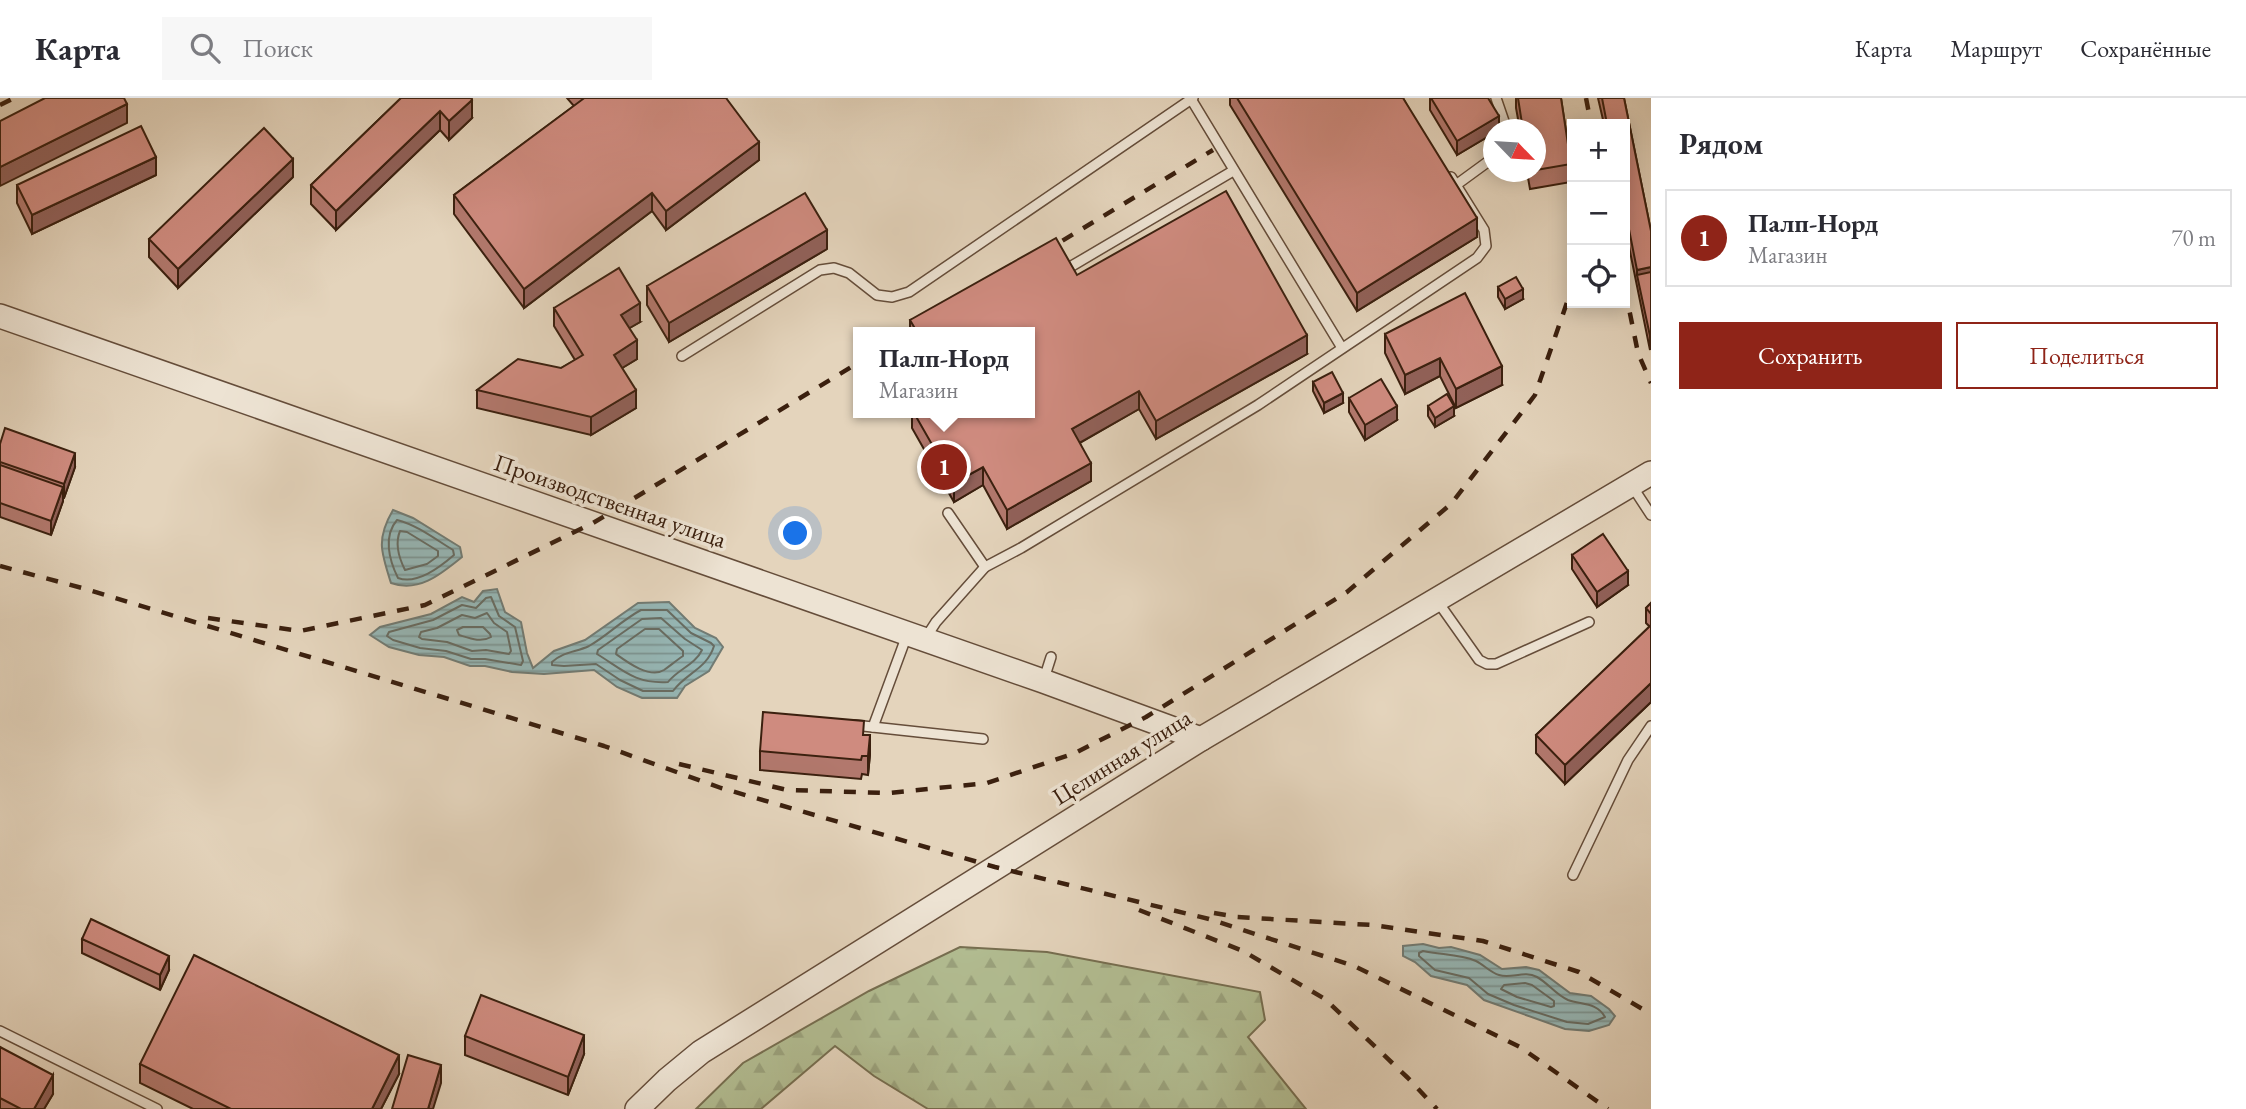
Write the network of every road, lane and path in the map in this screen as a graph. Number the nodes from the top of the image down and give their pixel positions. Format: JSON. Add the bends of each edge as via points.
{"nodes":[{"id":1,"x":1496,"y":98,"type":"edge"},
{"id":2,"x":1192,"y":99,"type":"edge"},
{"id":3,"x":1503,"y":119,"type":"edge"},
{"id":4,"x":1443,"y":163,"type":"edge"},
{"id":5,"x":1483,"y":165,"type":"edge"},
{"id":6,"x":1233,"y":171,"type":"junction"},
{"id":7,"x":1456,"y":185,"type":"junction"},
{"id":8,"x":1070,"y":267,"type":"edge"},
{"id":9,"x":0,"y":316,"type":"edge"},
{"id":10,"x":1342,"y":348,"type":"junction"},
{"id":11,"x":681,"y":356,"type":"dead end"},
{"id":12,"x":1642,"y":479,"type":"edge"},
{"id":13,"x":948,"y":513,"type":"dead end"},
{"id":14,"x":1651,"y":515,"type":"edge"},
{"id":15,"x":985,"y":567,"type":"junction"},
{"id":16,"x":1437,"y":601,"type":"junction"},
{"id":17,"x":1589,"y":622,"type":"dead end"},
{"id":18,"x":916,"y":636,"type":"junction"},
{"id":19,"x":1051,"y":657,"type":"dead end"},
{"id":20,"x":1043,"y":681,"type":"junction"},
{"id":21,"x":848,"y":724,"type":"edge"},
{"id":22,"x":1651,"y":726,"type":"edge"},
{"id":23,"x":873,"y":727,"type":"junction"},
{"id":24,"x":983,"y":739,"type":"dead end"},
{"id":25,"x":1201,"y":739,"type":"junction"},
{"id":26,"x":1573,"y":875,"type":"dead end"},
{"id":27,"x":0,"y":1031,"type":"edge"},
{"id":28,"x":157,"y":1109,"type":"edge"},
{"id":29,"x":637,"y":1109,"type":"edge"}],
"edges":[{"from":1,"to":3,"type":"lane"},
{"from":2,"to":6,"type":"lane"},
{"from":2,"to":11,"type":"lane","via":[[909,292],[877,295],[849,273],[820,270]]},
{"from":4,"to":7,"type":"lane"},
{"from":5,"to":7,"type":"lane"},
{"from":6,"to":8,"type":"lane"},
{"from":6,"to":10,"type":"lane"},
{"from":7,"to":10,"type":"lane","via":[[1484,230],[1486,246],[1477,258]]},
{"from":9,"to":18,"type":"street","name":"Производственная улица"},
{"from":10,"to":15,"type":"lane","via":[[1258,405]]},
{"from":12,"to":14,"type":"lane"},
{"from":12,"to":16,"type":"street","name":"Целинная улица"},
{"from":13,"to":15,"type":"lane"},
{"from":15,"to":18,"type":"lane","via":[[936,622]]},
{"from":16,"to":17,"type":"lane","via":[[1479,660],[1487,664]]},
{"from":16,"to":25,"type":"street","name":"Целинная улица"},
{"from":18,"to":20,"type":"street","name":"Производственная улица"},
{"from":18,"to":23,"type":"lane"},
{"from":19,"to":20,"type":"lane"},
{"from":20,"to":25,"type":"street","name":"Производственная улица"},
{"from":21,"to":23,"type":"lane"},
{"from":22,"to":26,"type":"lane","via":[[1628,760]]},
{"from":23,"to":24,"type":"lane"},
{"from":25,"to":29,"type":"street","name":"Целинная улица","via":[[701,1052]]},
{"from":27,"to":28,"type":"lane"}]}
